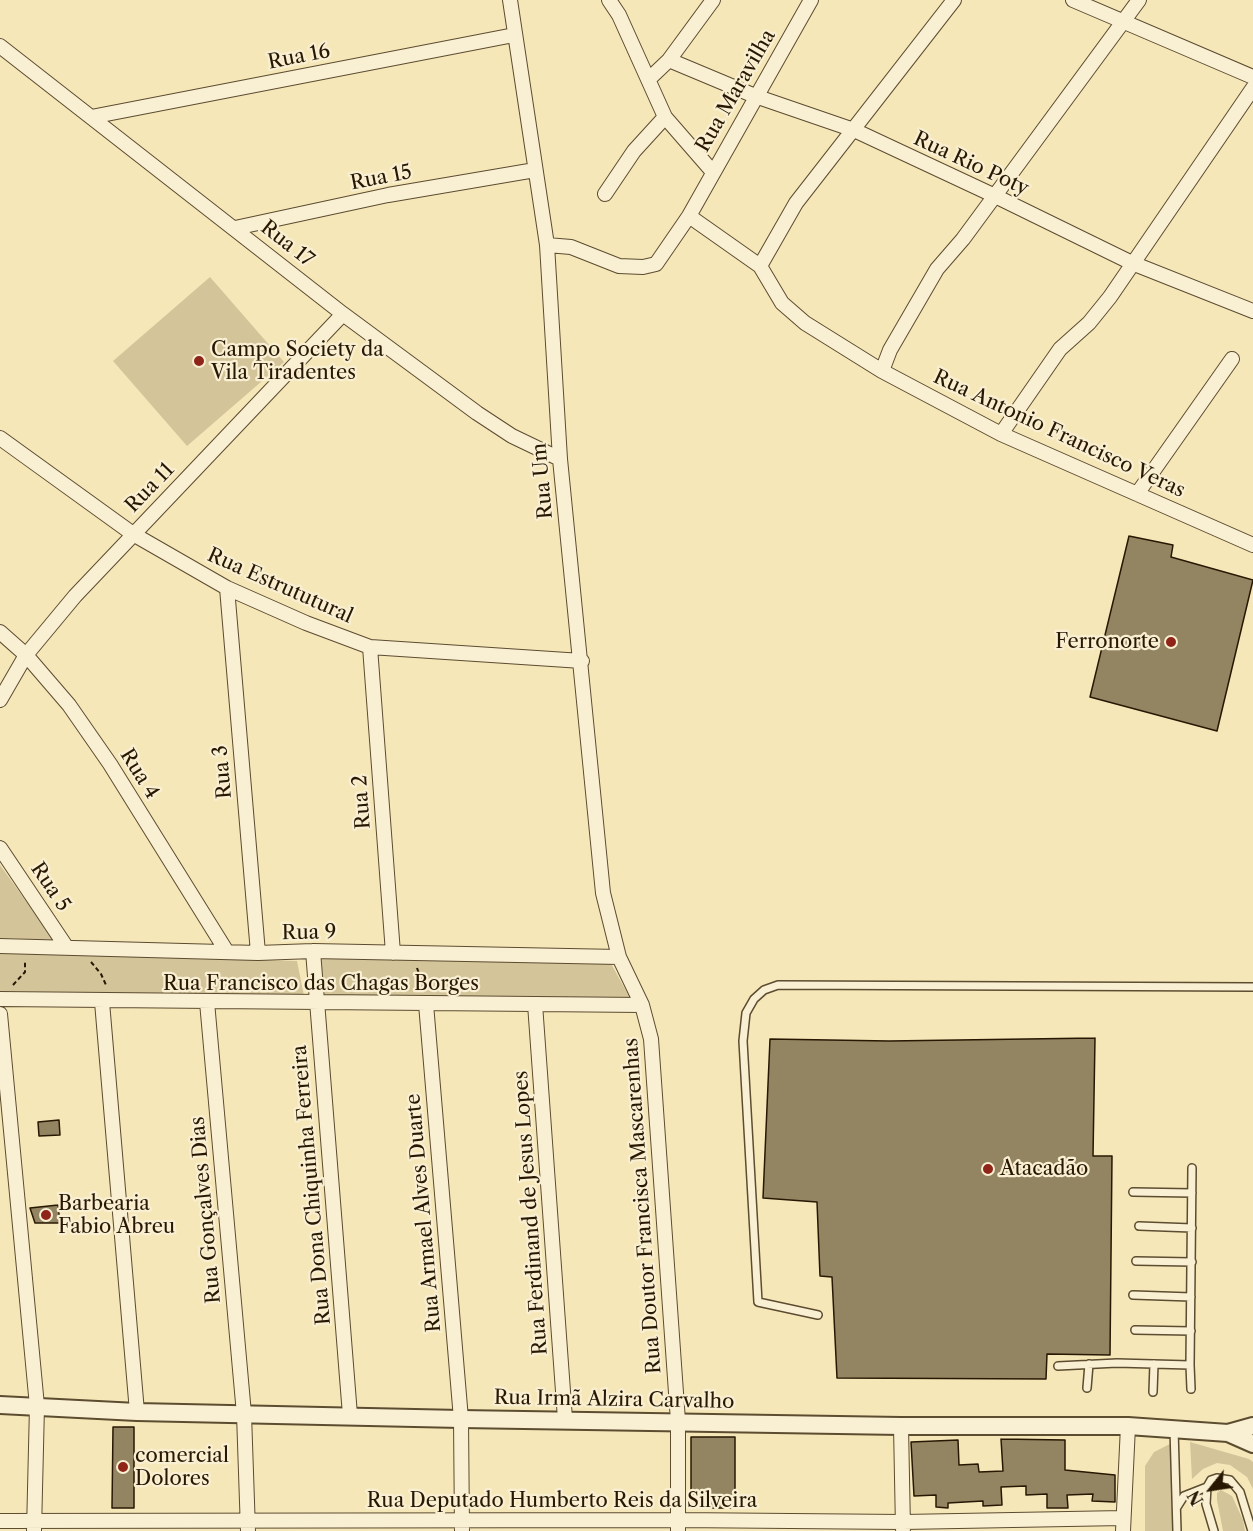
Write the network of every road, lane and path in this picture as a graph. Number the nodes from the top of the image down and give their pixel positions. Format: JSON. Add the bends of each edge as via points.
{"nodes":[{"id":1,"x":510,"y":0,"type":"edge"},
{"id":2,"x":609,"y":0,"type":"edge"},
{"id":3,"x":712,"y":0,"type":"edge"},
{"id":4,"x":811,"y":0,"type":"edge"},
{"id":5,"x":954,"y":0,"type":"edge"},
{"id":6,"x":1073,"y":0,"type":"edge"},
{"id":7,"x":1139,"y":0,"type":"edge"},
{"id":8,"x":1123,"y":22,"type":"junction"},
{"id":9,"x":514,"y":35,"type":"junction"},
{"id":10,"x":0,"y":46,"type":"edge"},
{"id":11,"x":669,"y":60,"type":"junction"},
{"id":12,"x":1253,"y":77,"type":"edge"},
{"id":13,"x":649,"y":80,"type":"junction"},
{"id":14,"x":1253,"y":88,"type":"edge"},
{"id":15,"x":755,"y":96,"type":"junction"},
{"id":16,"x":91,"y":117,"type":"junction"},
{"id":17,"x":665,"y":117,"type":"junction"},
{"id":18,"x":854,"y":130,"type":"junction"},
{"id":19,"x":535,"y":170,"type":"junction"},
{"id":20,"x":712,"y":171,"type":"junction"},
{"id":21,"x":605,"y":194,"type":"dead end"},
{"id":22,"x":993,"y":195,"type":"junction"},
{"id":23,"x":688,"y":216,"type":"junction"},
{"id":24,"x":235,"y":228,"type":"junction"},
{"id":25,"x":547,"y":245,"type":"junction"},
{"id":26,"x":1131,"y":263,"type":"junction"},
{"id":27,"x":760,"y":266,"type":"junction"},
{"id":28,"x":1253,"y":311,"type":"edge"},
{"id":29,"x":343,"y":314,"type":"junction"},
{"id":30,"x":1232,"y":358,"type":"dead end"},
{"id":31,"x":882,"y":371,"type":"junction"},
{"id":32,"x":1001,"y":434,"type":"junction"},
{"id":33,"x":0,"y":438,"type":"edge"},
{"id":34,"x":560,"y":459,"type":"junction"},
{"id":35,"x":1137,"y":494,"type":"junction"},
{"id":36,"x":133,"y":534,"type":"junction"},
{"id":37,"x":1253,"y":545,"type":"edge"},
{"id":38,"x":227,"y":588,"type":"junction"},
{"id":39,"x":0,"y":632,"type":"edge"},
{"id":40,"x":370,"y":647,"type":"junction"},
{"id":41,"x":26,"y":656,"type":"junction"},
{"id":42,"x":582,"y":662,"type":"junction"},
{"id":43,"x":0,"y":700,"type":"edge"},
{"id":44,"x":0,"y":848,"type":"edge"},
{"id":45,"x":0,"y":946,"type":"edge"},
{"id":46,"x":23,"y":947,"type":"junction"},
{"id":47,"x":67,"y":948,"type":"junction"},
{"id":48,"x":82,"y":948,"type":"junction"},
{"id":49,"x":313,"y":951,"type":"junction"},
{"id":50,"x":227,"y":952,"type":"junction"},
{"id":51,"x":258,"y":953,"type":"junction"},
{"id":52,"x":393,"y":953,"type":"junction"},
{"id":53,"x":409,"y":953,"type":"junction"},
{"id":54,"x":619,"y":957,"type":"junction"},
{"id":55,"x":1253,"y":987,"type":"edge"},
{"id":56,"x":1,"y":999,"type":"edge"},
{"id":57,"x":102,"y":1002,"type":"junction"},
{"id":58,"x":207,"y":1002,"type":"junction"},
{"id":59,"x":317,"y":1003,"type":"junction"},
{"id":60,"x":426,"y":1004,"type":"junction"},
{"id":61,"x":536,"y":1004,"type":"junction"},
{"id":62,"x":642,"y":1005,"type":"junction"},
{"id":63,"x":0,"y":1014,"type":"edge"},
{"id":64,"x":1192,"y":1168,"type":"dead end"},
{"id":65,"x":1133,"y":1192,"type":"dead end"},
{"id":66,"x":1192,"y":1193,"type":"junction"},
{"id":67,"x":1139,"y":1226,"type":"dead end"},
{"id":68,"x":1192,"y":1228,"type":"junction"},
{"id":69,"x":1136,"y":1261,"type":"dead end"},
{"id":70,"x":1192,"y":1262,"type":"junction"},
{"id":71,"x":1133,"y":1295,"type":"dead end"},
{"id":72,"x":1191,"y":1297,"type":"junction"},
{"id":73,"x":818,"y":1315,"type":"dead end"},
{"id":74,"x":1135,"y":1330,"type":"dead end"},
{"id":75,"x":1191,"y":1331,"type":"junction"},
{"id":76,"x":1154,"y":1364,"type":"junction"},
{"id":77,"x":1089,"y":1365,"type":"junction"},
{"id":78,"x":1190,"y":1365,"type":"junction"},
{"id":79,"x":1058,"y":1366,"type":"dead end"},
{"id":80,"x":1087,"y":1388,"type":"dead end"},
{"id":81,"x":1191,"y":1389,"type":"dead end"},
{"id":82,"x":1153,"y":1392,"type":"dead end"},
{"id":83,"x":0,"y":1405,"type":"edge"},
{"id":84,"x":37,"y":1406,"type":"junction"},
{"id":85,"x":137,"y":1412,"type":"junction"},
{"id":86,"x":244,"y":1414,"type":"junction"},
{"id":87,"x":350,"y":1415,"type":"junction"},
{"id":88,"x":461,"y":1419,"type":"junction"},
{"id":89,"x":565,"y":1419,"type":"junction"},
{"id":90,"x":678,"y":1421,"type":"junction"},
{"id":91,"x":901,"y":1426,"type":"junction"},
{"id":92,"x":1128,"y":1426,"type":"junction"},
{"id":93,"x":1253,"y":1426,"type":"edge"},
{"id":94,"x":1174,"y":1429,"type":"junction"},
{"id":95,"x":1228,"y":1433,"type":"junction"},
{"id":96,"x":1253,"y":1444,"type":"edge"},
{"id":97,"x":1207,"y":1487,"type":"junction"},
{"id":98,"x":1177,"y":1507,"type":"junction"},
{"id":99,"x":0,"y":1521,"type":"edge"},
{"id":100,"x":1123,"y":1524,"type":"edge"},
{"id":101,"x":462,"y":1525,"type":"edge"},
{"id":102,"x":678,"y":1525,"type":"edge"},
{"id":103,"x":34,"y":1526,"type":"edge"},
{"id":104,"x":248,"y":1526,"type":"edge"},
{"id":105,"x":903,"y":1527,"type":"edge"},
{"id":106,"x":1178,"y":1531,"type":"edge"},
{"id":107,"x":1214,"y":1531,"type":"edge"},
{"id":108,"x":1252,"y":1531,"type":"edge"}],
"edges":[{"from":1,"to":9,"type":"street","name":"Rua Um"},
{"from":2,"to":13,"type":"street"},
{"from":3,"to":11,"type":"street"},
{"from":4,"to":15,"type":"street","name":"Rua Maravilha"},
{"from":5,"to":18,"type":"street"},
{"from":6,"to":8,"type":"street"},
{"from":7,"to":8,"type":"street"},
{"from":8,"to":12,"type":"street"},
{"from":8,"to":22,"type":"street"},
{"from":9,"to":16,"type":"street","name":"Rua 16"},
{"from":9,"to":19,"type":"street","name":"Rua Um"},
{"from":10,"to":16,"type":"street","name":"Rua 17"},
{"from":11,"to":13,"type":"street"},
{"from":11,"to":15,"type":"street","name":"Rua Rio Poty"},
{"from":13,"to":17,"type":"street"},
{"from":14,"to":26,"type":"street"},
{"from":15,"to":18,"type":"street","name":"Rua Rio Poty"},
{"from":15,"to":20,"type":"street","name":"Rua Maravilha"},
{"from":16,"to":24,"type":"street","name":"Rua 17"},
{"from":17,"to":20,"type":"street"},
{"from":17,"to":21,"type":"street","via":[[633,151]]},
{"from":18,"to":22,"type":"street","name":"Rua Rio Poty"},
{"from":18,"to":27,"type":"street","via":[[796,203]]},
{"from":19,"to":24,"type":"street","name":"Rua 15","via":[[388,195]]},
{"from":19,"to":25,"type":"street","name":"Rua Um"},
{"from":20,"to":23,"type":"street","name":"Rua Maravilha"},
{"from":22,"to":26,"type":"street","name":"Rua Rio Poty"},
{"from":22,"to":31,"type":"street","via":[[927,285]]},
{"from":23,"to":25,"type":"street","via":[[661,258],[649,267],[619,266],[583,250]]},
{"from":23,"to":27,"type":"street","name":"Rua Antonio Francisco Veras"},
{"from":24,"to":29,"type":"street","name":"Rua 17"},
{"from":25,"to":34,"type":"street","name":"Rua Um"},
{"from":26,"to":28,"type":"street","name":"Rua Rio Poty"},
{"from":26,"to":32,"type":"street","via":[[1089,323],[1060,349]]},
{"from":27,"to":31,"type":"street","name":"Rua Antonio Francisco Veras","via":[[782,303],[792,312]]},
{"from":29,"to":34,"type":"street","name":"Rua 17","via":[[477,413],[512,436]]},
{"from":29,"to":36,"type":"street","name":"Rua 11"},
{"from":30,"to":35,"type":"street"},
{"from":31,"to":32,"type":"street","name":"Rua Antonio Francisco Veras"},
{"from":32,"to":35,"type":"street","name":"Rua Antonio Francisco Veras"},
{"from":33,"to":36,"type":"street","name":"Rua Estrututural"},
{"from":34,"to":42,"type":"street","name":"Rua Um"},
{"from":35,"to":37,"type":"street","name":"Rua Antonio Francisco Veras"},
{"from":36,"to":38,"type":"street","name":"Rua Estrututural"},
{"from":36,"to":41,"type":"street","name":"Rua 11"},
{"from":38,"to":40,"type":"street","name":"Rua Estrututural"},
{"from":38,"to":51,"type":"street","name":"Rua 3"},
{"from":39,"to":41,"type":"street","name":"Rua 4"},
{"from":40,"to":42,"type":"street","name":"Rua Estrututural"},
{"from":40,"to":52,"type":"street","name":"Rua 2"},
{"from":41,"to":43,"type":"street","name":"Rua 11"},
{"from":41,"to":50,"type":"street","name":"Rua 4","via":[[69,705],[110,764]]},
{"from":42,"to":54,"type":"street","name":"Rua Um","via":[[603,893]]},
{"from":44,"to":47,"type":"street","name":"Rua 5"},
{"from":45,"to":46,"type":"street","name":"Rua 9"},
{"from":46,"to":47,"type":"street","name":"Rua 9"},
{"from":46,"to":56,"type":"path","via":[[25,972]]},
{"from":47,"to":48,"type":"street","name":"Rua 9"},
{"from":48,"to":50,"type":"street","name":"Rua 9"},
{"from":48,"to":57,"type":"path","via":[[106,987]]},
{"from":49,"to":51,"type":"street","name":"Rua 9"},
{"from":49,"to":52,"type":"street","name":"Rua 9"},
{"from":49,"to":59,"type":"street","name":"Rua Dona Chiquinha Ferreira"},
{"from":50,"to":51,"type":"street","name":"Rua 9"},
{"from":52,"to":53,"type":"street","name":"Rua 9"},
{"from":53,"to":54,"type":"street","name":"Rua 9"},
{"from":53,"to":60,"type":"path","via":[[426,987]]},
{"from":54,"to":62,"type":"street","name":"Rua Doutor Francisca Mascarenhas"},
{"from":55,"to":73,"type":"lane","via":[[778,985],[764,990],[746,1013],[743,1041],[759,1302]]},
{"from":56,"to":57,"type":"street","name":"Rua Francisco das Chagas Borges"},
{"from":57,"to":58,"type":"street","name":"Rua Francisco das Chagas Borges"},
{"from":57,"to":85,"type":"street"},
{"from":58,"to":59,"type":"street","name":"Rua Francisco das Chagas Borges"},
{"from":58,"to":86,"type":"street","name":"Rua Gonçalves Dias"},
{"from":59,"to":60,"type":"street","name":"Rua Francisco das Chagas Borges"},
{"from":59,"to":87,"type":"street","name":"Rua Dona Chiquinha Ferreira"},
{"from":60,"to":61,"type":"street","name":"Rua Francisco das Chagas Borges"},
{"from":60,"to":88,"type":"street","name":"Rua Armael Alves Duarte"},
{"from":61,"to":62,"type":"street","name":"Rua Francisco das Chagas Borges"},
{"from":61,"to":89,"type":"street","name":"Rua Ferdinand de Jesus Lopes"},
{"from":62,"to":90,"type":"street","name":"Rua Doutor Francisca Mascarenhas","via":[[651,1039]]},
{"from":63,"to":84,"type":"street"},
{"from":64,"to":66,"type":"lane"},
{"from":65,"to":66,"type":"lane"},
{"from":66,"to":68,"type":"lane"},
{"from":67,"to":68,"type":"lane"},
{"from":68,"to":70,"type":"lane"},
{"from":69,"to":70,"type":"lane"},
{"from":70,"to":72,"type":"lane"},
{"from":71,"to":72,"type":"lane"},
{"from":72,"to":75,"type":"lane"},
{"from":74,"to":75,"type":"lane"},
{"from":75,"to":78,"type":"lane"},
{"from":76,"to":77,"type":"lane"},
{"from":76,"to":78,"type":"lane"},
{"from":76,"to":82,"type":"lane"},
{"from":77,"to":79,"type":"lane"},
{"from":77,"to":80,"type":"lane"},
{"from":78,"to":81,"type":"lane"},
{"from":83,"to":84,"type":"street","name":"Rua Irmã Alzira Carvalho"},
{"from":84,"to":85,"type":"street","name":"Rua Irmã Alzira Carvalho"},
{"from":84,"to":103,"type":"street"},
{"from":85,"to":86,"type":"street","name":"Rua Irmã Alzira Carvalho"},
{"from":86,"to":87,"type":"street","name":"Rua Irmã Alzira Carvalho"},
{"from":86,"to":104,"type":"street","name":"Rua Gonçalves Dias"},
{"from":87,"to":88,"type":"street","name":"Rua Irmã Alzira Carvalho"},
{"from":88,"to":89,"type":"street","name":"Rua Irmã Alzira Carvalho"},
{"from":88,"to":101,"type":"street","name":"Rua Armael Alves Duarte"},
{"from":89,"to":90,"type":"street","name":"Rua Irmã Alzira Carvalho"},
{"from":90,"to":91,"type":"street","name":"Rua Irmã Alzira Carvalho"},
{"from":90,"to":102,"type":"street","name":"Rua Doutor Francisca Mascarenhas"},
{"from":91,"to":92,"type":"street","name":"Rua Irmã Alzira Carvalho"},
{"from":91,"to":105,"type":"street"},
{"from":92,"to":94,"type":"street","name":"Rua Irmã Alzira Carvalho"},
{"from":92,"to":100,"type":"street"},
{"from":93,"to":95,"type":"street","name":"Rua Irmã Alzira Carvalho"},
{"from":94,"to":95,"type":"street","name":"Rua Irmã Alzira Carvalho"},
{"from":94,"to":98,"type":"lane"},
{"from":95,"to":96,"type":"street","name":"Rua Irmã Alzira Carvalho"},
{"from":97,"to":98,"type":"lane","via":[[1184,1496]]},
{"from":97,"to":107,"type":"lane","via":[[1206,1504]]},
{"from":97,"to":108,"type":"lane","via":[[1217,1478],[1226,1478],[1235,1485],[1246,1506]]},
{"from":98,"to":106,"type":"lane"},
{"from":99,"to":103,"type":"street","name":"Rua Deputado Humberto Reis da Silveira"},
{"from":100,"to":105,"type":"street","name":"Rua Deputado Humberto Reis da Silveira"},
{"from":101,"to":102,"type":"street","name":"Rua Deputado Humberto Reis da Silveira"},
{"from":101,"to":104,"type":"street","name":"Rua Deputado Humberto Reis da Silveira"},
{"from":102,"to":105,"type":"street","name":"Rua Deputado Humberto Reis da Silveira"},
{"from":103,"to":104,"type":"street","name":"Rua Deputado Humberto Reis da Silveira"}]}
